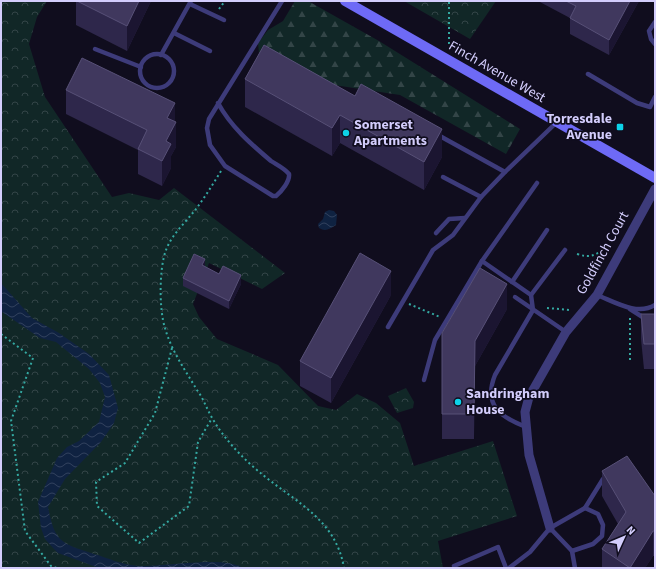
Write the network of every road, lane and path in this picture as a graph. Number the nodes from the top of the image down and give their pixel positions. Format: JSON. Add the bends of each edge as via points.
{"nodes":[{"id":1,"x":282,"y":1,"type":"edge"},
{"id":2,"x":345,"y":1,"type":"edge"},
{"id":3,"x":449,"y":1,"type":"edge"},
{"id":4,"x":190,"y":3,"type":"edge"},
{"id":5,"x":224,"y":20,"type":"dead end"},
{"id":6,"x":655,"y":22,"type":"edge"},
{"id":7,"x":174,"y":33,"type":"junction"},
{"id":8,"x":655,"y":44,"type":"edge"},
{"id":9,"x":95,"y":49,"type":"dead end"},
{"id":10,"x":210,"y":51,"type":"dead end"},
{"id":11,"x":161,"y":55,"type":"junction"},
{"id":12,"x":449,"y":60,"type":"junction"},
{"id":13,"x":141,"y":67,"type":"junction"},
{"id":14,"x":588,"y":74,"type":"dead end"},
{"id":15,"x":655,"y":97,"type":"edge"},
{"id":16,"x":218,"y":103,"type":"junction"},
{"id":17,"x":557,"y":122,"type":"junction"},
{"id":18,"x":432,"y":132,"type":"edge"},
{"id":19,"x":225,"y":166,"type":"junction"},
{"id":20,"x":505,"y":172,"type":"junction"},
{"id":21,"x":443,"y":177,"type":"dead end"},
{"id":22,"x":655,"y":178,"type":"edge"},
{"id":23,"x":537,"y":183,"type":"dead end"},
{"id":24,"x":655,"y":189,"type":"edge"},
{"id":25,"x":481,"y":197,"type":"junction"},
{"id":26,"x":465,"y":218,"type":"junction"},
{"id":27,"x":547,"y":230,"type":"dead end"},
{"id":28,"x":436,"y":233,"type":"dead end"},
{"id":29,"x":605,"y":248,"type":"dead end"},
{"id":30,"x":565,"y":250,"type":"dead end"},
{"id":31,"x":577,"y":254,"type":"dead end"},
{"id":32,"x":482,"y":261,"type":"junction"},
{"id":33,"x":512,"y":282,"type":"junction"},
{"id":34,"x":531,"y":295,"type":"junction"},
{"id":35,"x":597,"y":295,"type":"junction"},
{"id":36,"x":515,"y":297,"type":"dead end"},
{"id":37,"x":403,"y":302,"type":"junction"},
{"id":38,"x":655,"y":305,"type":"edge"},
{"id":39,"x":541,"y":308,"type":"dead end"},
{"id":40,"x":630,"y":309,"type":"junction"},
{"id":41,"x":533,"y":310,"type":"junction"},
{"id":42,"x":570,"y":310,"type":"dead end"},
{"id":43,"x":447,"y":320,"type":"junction"},
{"id":44,"x":655,"y":325,"type":"edge"},
{"id":45,"x":388,"y":327,"type":"dead end"},
{"id":46,"x":566,"y":332,"type":"junction"},
{"id":47,"x":1,"y":334,"type":"edge"},
{"id":48,"x":172,"y":346,"type":"junction"},
{"id":49,"x":630,"y":361,"type":"dead end"},
{"id":50,"x":424,"y":380,"type":"dead end"},
{"id":51,"x":212,"y":418,"type":"junction"},
{"id":52,"x":526,"y":427,"type":"junction"},
{"id":53,"x":608,"y":475,"type":"edge"},
{"id":54,"x":585,"y":508,"type":"junction"},
{"id":55,"x":550,"y":528,"type":"junction"},
{"id":56,"x":572,"y":551,"type":"junction"},
{"id":57,"x":58,"y":568,"type":"edge"},
{"id":58,"x":344,"y":568,"type":"edge"},
{"id":59,"x":455,"y":568,"type":"edge"},
{"id":60,"x":506,"y":568,"type":"edge"},
{"id":61,"x":510,"y":568,"type":"edge"},
{"id":62,"x":575,"y":568,"type":"edge"}],
"edges":[{"from":1,"to":16,"type":"lane"},
{"from":2,"to":12,"type":"main road","name":"Finch Avenue West"},
{"from":3,"to":12,"type":"path"},
{"from":4,"to":5,"type":"lane"},
{"from":4,"to":7,"type":"lane"},
{"from":6,"to":8,"type":"lane","via":[[649,31]]},
{"from":7,"to":10,"type":"lane"},
{"from":7,"to":11,"type":"lane"},
{"from":9,"to":13,"type":"lane"},
{"from":11,"to":13,"type":"lane","via":[[151,56]]},
{"from":11,"to":13,"type":"lane","via":[[170,61],[174,72],[165,86],[149,86],[141,78]]},
{"from":12,"to":17,"type":"main road","name":"Finch Avenue West"},
{"from":14,"to":15,"type":"lane","via":[[637,103],[650,107]]},
{"from":16,"to":19,"type":"lane","via":[[209,119],[208,139],[217,158]]},
{"from":16,"to":19,"type":"lane","via":[[236,128],[274,163],[287,171],[290,177],[281,192],[272,196]]},
{"from":17,"to":20,"type":"lane"},
{"from":17,"to":22,"type":"main road","name":"Finch Avenue West"},
{"from":18,"to":20,"type":"lane"},
{"from":19,"to":48,"type":"path","via":[[202,201],[173,237],[166,251],[162,272],[162,306],[164,328]]},
{"from":20,"to":25,"type":"lane"},
{"from":21,"to":25,"type":"lane"},
{"from":23,"to":32,"type":"lane"},
{"from":24,"to":35,"type":"street","name":"Goldfinch Court"},
{"from":25,"to":26,"type":"lane"},
{"from":26,"to":28,"type":"lane","via":[[449,219]]},
{"from":26,"to":37,"type":"lane","via":[[453,235],[433,250]]},
{"from":27,"to":33,"type":"lane"},
{"from":29,"to":31,"type":"path","via":[[594,256]]},
{"from":30,"to":34,"type":"lane"},
{"from":32,"to":33,"type":"lane"},
{"from":32,"to":43,"type":"lane"},
{"from":33,"to":34,"type":"lane"},
{"from":34,"to":41,"type":"lane"},
{"from":35,"to":40,"type":"lane"},
{"from":35,"to":46,"type":"street","name":"Goldfinch Court"},
{"from":36,"to":41,"type":"lane"},
{"from":37,"to":43,"type":"path"},
{"from":37,"to":45,"type":"lane"},
{"from":38,"to":40,"type":"lane","via":[[650,308]]},
{"from":39,"to":42,"type":"path"},
{"from":40,"to":44,"type":"lane"},
{"from":40,"to":49,"type":"path"},
{"from":41,"to":46,"type":"lane"},
{"from":41,"to":52,"type":"lane","via":[[490,387],[492,403],[499,413],[509,421]]},
{"from":43,"to":50,"type":"lane","via":[[435,340]]},
{"from":46,"to":52,"type":"street","name":"Goldfinch Court","via":[[529,397],[525,412]]},
{"from":47,"to":57,"type":"path","via":[[33,358],[11,421],[25,531],[51,566]]},
{"from":48,"to":51,"type":"path"},
{"from":48,"to":51,"type":"path","via":[[154,413],[125,463],[96,482],[97,506],[139,543],[189,506],[198,442]]},
{"from":51,"to":58,"type":"path","via":[[239,453],[261,474],[316,515],[331,534]]},
{"from":52,"to":55,"type":"street","name":"Goldfinch Court","via":[[529,455]]},
{"from":53,"to":54,"type":"lane","via":[[603,478]]},
{"from":54,"to":55,"type":"lane"},
{"from":54,"to":56,"type":"lane","via":[[598,514],[603,525],[602,536],[593,544]]},
{"from":55,"to":56,"type":"lane"},
{"from":55,"to":61,"type":"lane","via":[[530,552]]},
{"from":56,"to":62,"type":"lane"},
{"from":59,"to":60,"type":"lane","via":[[454,566],[498,547]]}]}
